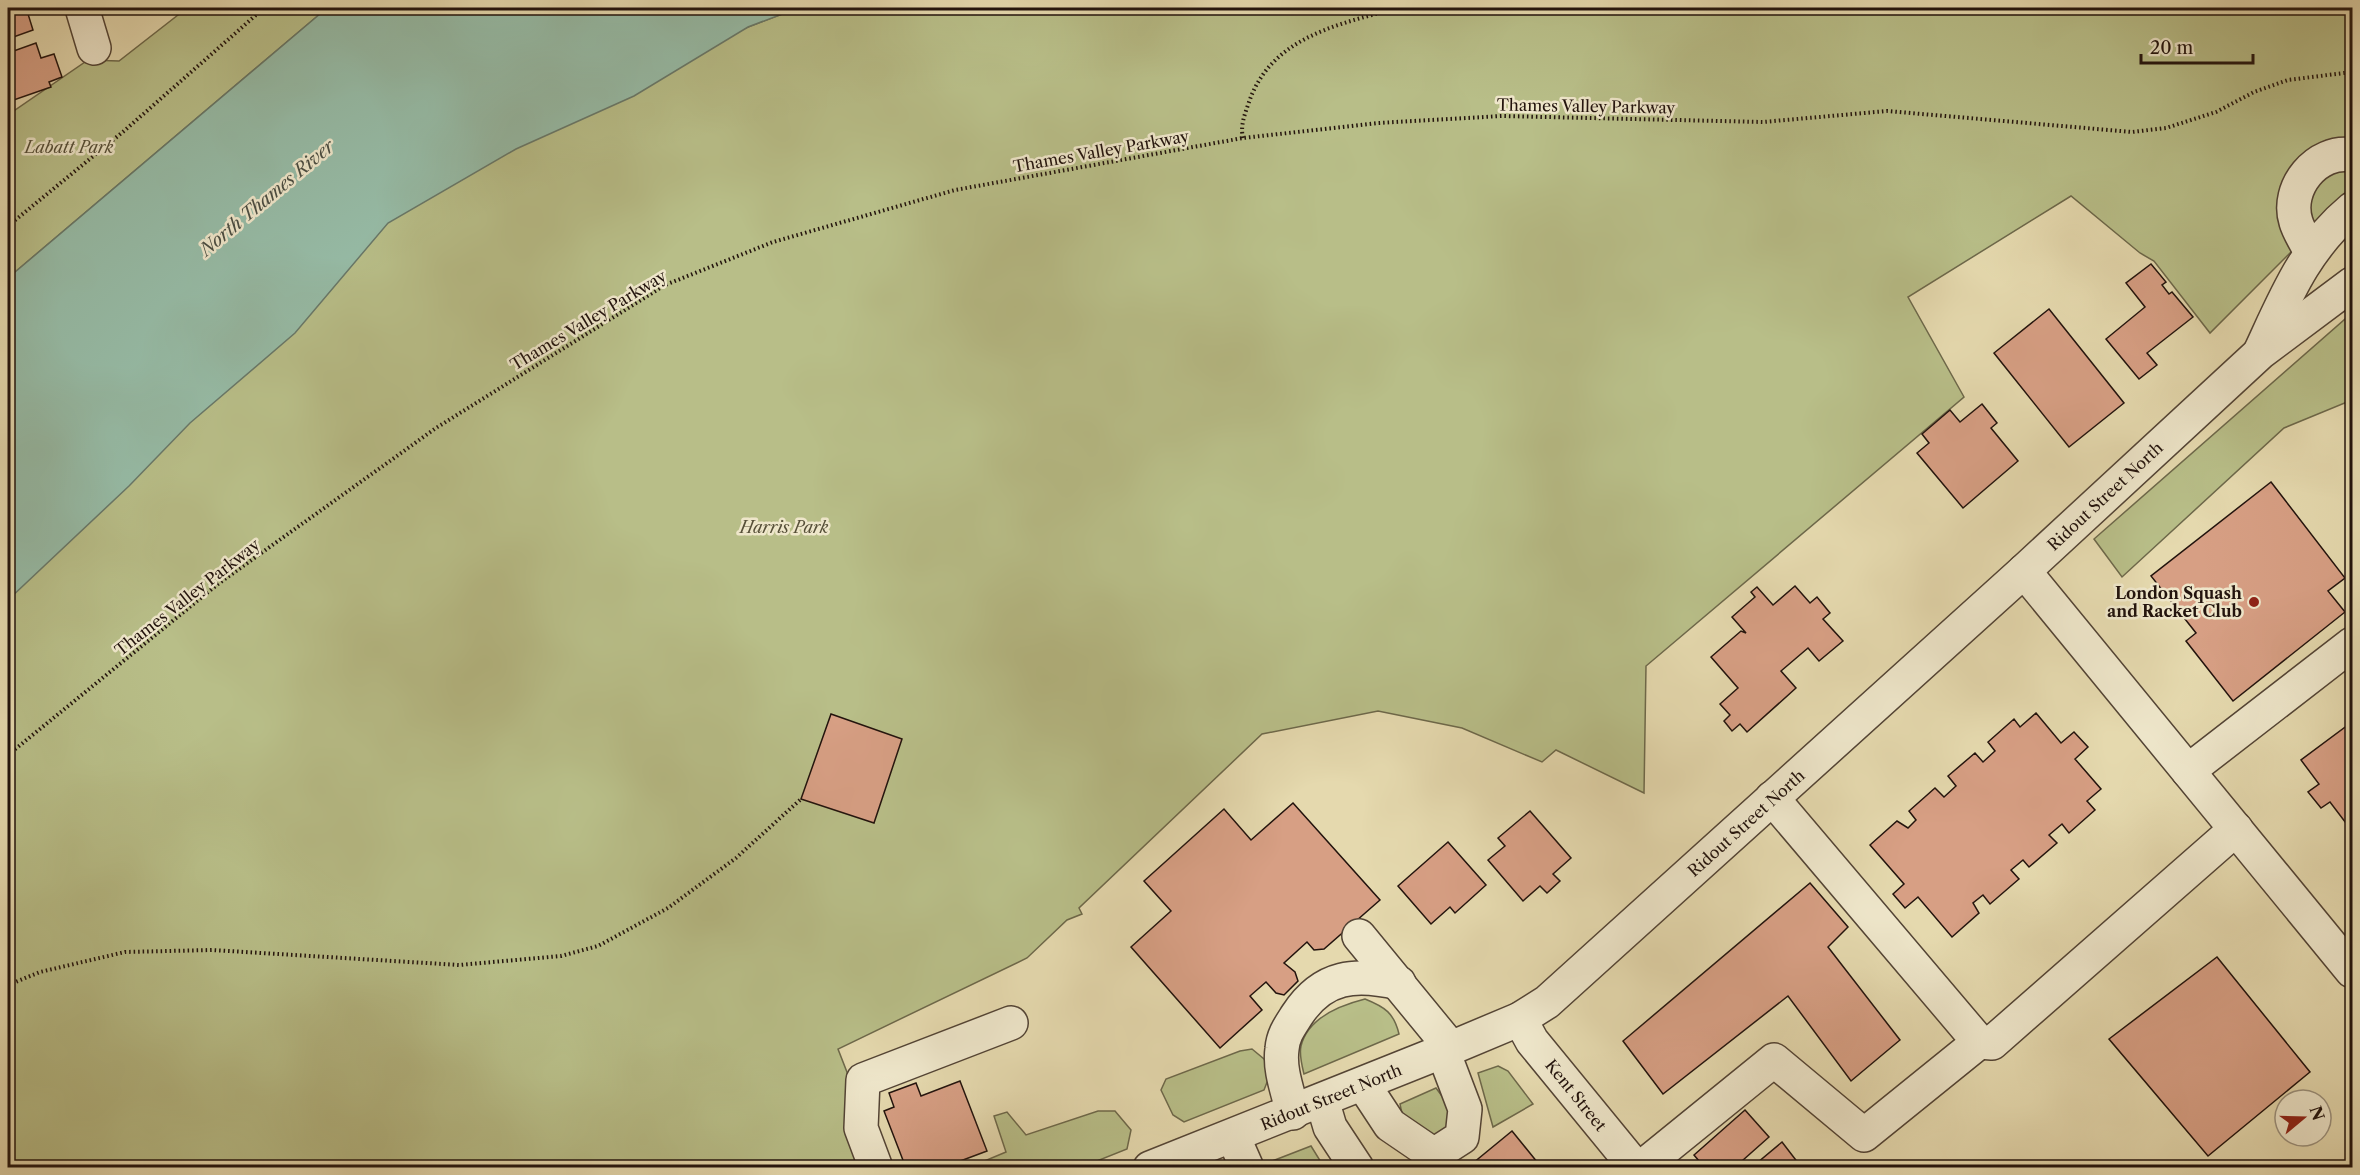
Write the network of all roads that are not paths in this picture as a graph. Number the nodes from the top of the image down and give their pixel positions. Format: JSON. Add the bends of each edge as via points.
{"nodes":[{"id":1,"x":82,"y":8,"type":"edge"},
{"id":2,"x":94,"y":48,"type":"dead end"},
{"id":3,"x":2352,"y":155,"type":"edge"},
{"id":4,"x":2352,"y":209,"type":"edge"},
{"id":5,"x":2310,"y":251,"type":"junction"},
{"id":6,"x":2352,"y":284,"type":"edge"},
{"id":7,"x":2261,"y":352,"type":"junction"},
{"id":8,"x":2024,"y":571,"type":"junction"},
{"id":9,"x":2352,"y":644,"type":"edge"},
{"id":10,"x":2188,"y":771,"type":"junction"},
{"id":11,"x":1772,"y":798,"type":"junction"},
{"id":12,"x":2236,"y":829,"type":"junction"},
{"id":13,"x":1359,"y":936,"type":"dead end"},
{"id":14,"x":2352,"y":971,"type":"edge"},
{"id":15,"x":1399,"y":982,"type":"junction"},
{"id":16,"x":1520,"y":1019,"type":"junction"},
{"id":17,"x":1011,"y":1023,"type":"dead end"},
{"id":18,"x":1979,"y":1042,"type":"junction"},
{"id":19,"x":1447,"y":1050,"type":"junction"},
{"id":20,"x":1363,"y":1084,"type":"junction"},
{"id":21,"x":1308,"y":1106,"type":"junction"},
{"id":22,"x":1233,"y":1136,"type":"junction"},
{"id":23,"x":1158,"y":1166,"type":"edge"},
{"id":24,"x":876,"y":1167,"type":"edge"},
{"id":25,"x":1247,"y":1167,"type":"edge"},
{"id":26,"x":1357,"y":1167,"type":"edge"},
{"id":27,"x":1636,"y":1167,"type":"edge"},
{"id":28,"x":1641,"y":1167,"type":"edge"}],
"edges":[{"from":1,"to":2,"type":"street"},
{"from":3,"to":5,"type":"street","via":[[2321,161],[2298,185],[2296,222]]},
{"from":4,"to":5,"type":"street","name":"Ridout Street North"},
{"from":5,"to":7,"type":"street","name":"Ridout Street North"},
{"from":6,"to":7,"type":"street","name":"Ridout Street North"},
{"from":7,"to":8,"type":"street","name":"Ridout Street North"},
{"from":8,"to":10,"type":"street"},
{"from":8,"to":11,"type":"street","name":"Ridout Street North"},
{"from":9,"to":10,"type":"street"},
{"from":10,"to":12,"type":"street"},
{"from":11,"to":16,"type":"street","name":"Ridout Street North","via":[[1548,1002]]},
{"from":11,"to":18,"type":"street"},
{"from":12,"to":14,"type":"street"},
{"from":12,"to":18,"type":"street","via":[[1992,1043]]},
{"from":13,"to":15,"type":"street"},
{"from":15,"to":19,"type":"street"},
{"from":15,"to":21,"type":"street","via":[[1369,975],[1342,979],[1318,990],[1300,1009],[1286,1031],[1282,1066]]},
{"from":16,"to":19,"type":"street","name":"Ridout Street North"},
{"from":16,"to":27,"type":"street","name":"Kent Street","via":[[1532,1041]]},
{"from":17,"to":24,"type":"street","via":[[863,1080],[861,1128]]},
{"from":18,"to":28,"type":"street","via":[[1864,1135],[1774,1060]]},
{"from":19,"to":20,"type":"street","name":"Ridout Street North"},
{"from":19,"to":20,"type":"street","via":[[1465,1109],[1462,1137],[1434,1155],[1390,1125]]},
{"from":20,"to":21,"type":"street","name":"Ridout Street North"},
{"from":21,"to":22,"type":"street","name":"Ridout Street North"},
{"from":21,"to":26,"type":"street","via":[[1330,1127]]},
{"from":22,"to":23,"type":"street","name":"Ridout Street North"},
{"from":22,"to":25,"type":"street"}]}
